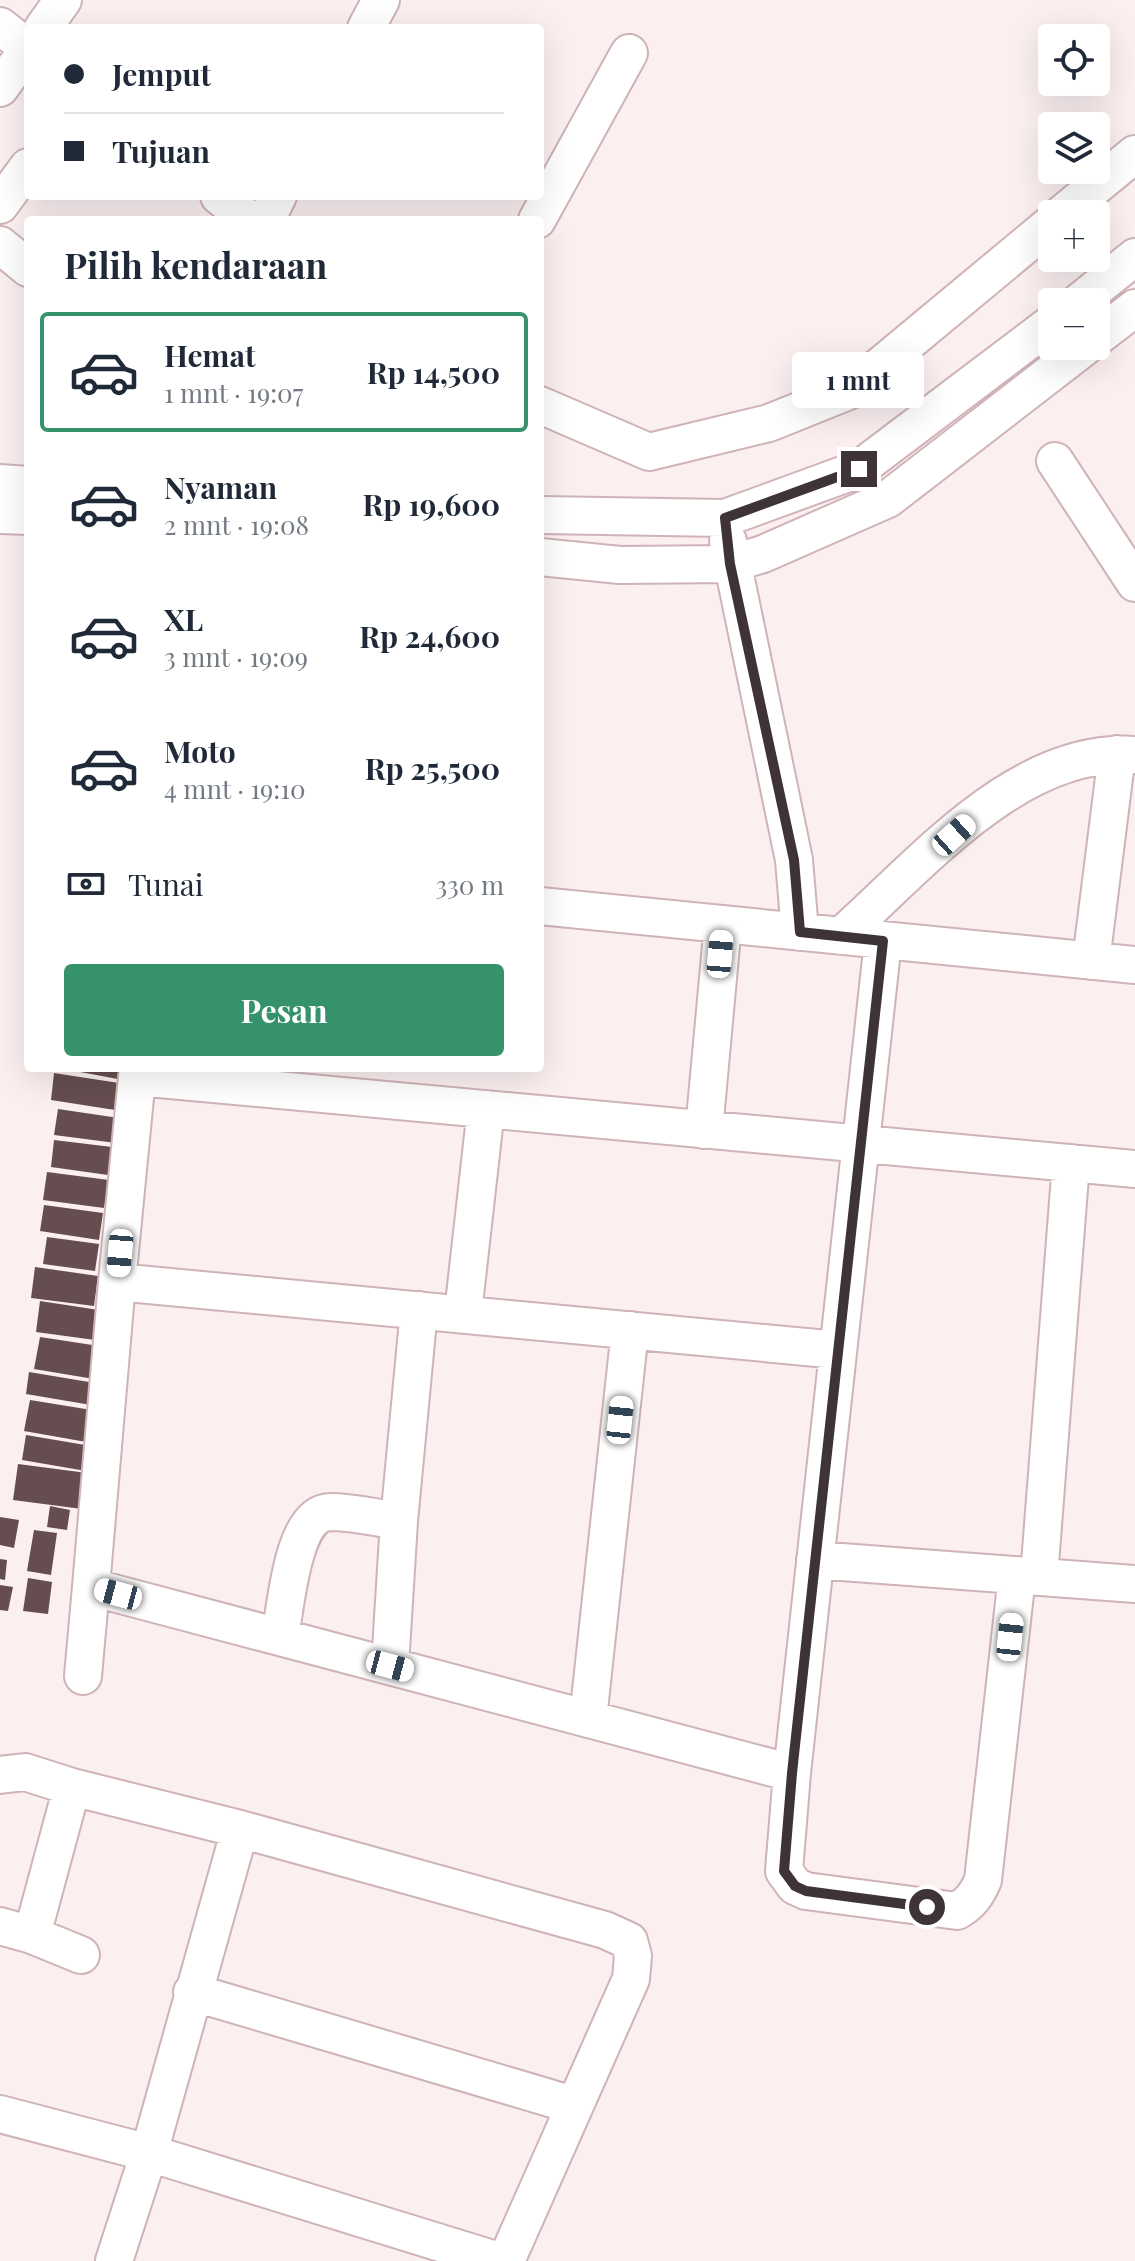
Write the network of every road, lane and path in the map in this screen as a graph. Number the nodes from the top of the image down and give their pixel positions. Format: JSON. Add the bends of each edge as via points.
{"nodes":[{"id":1,"x":63,"y":0,"type":"edge"},
{"id":2,"x":381,"y":0,"type":"edge"},
{"id":3,"x":46,"y":24,"type":"edge"},
{"id":4,"x":368,"y":24,"type":"edge"},
{"id":5,"x":0,"y":26,"type":"edge"},
{"id":6,"x":24,"y":45,"type":"edge"},
{"id":7,"x":629,"y":53,"type":"dead end"},
{"id":8,"x":24,"y":54,"type":"edge"},
{"id":9,"x":0,"y":88,"type":"edge"},
{"id":10,"x":1135,"y":154,"type":"edge"},
{"id":11,"x":24,"y":172,"type":"edge"},
{"id":12,"x":224,"y":200,"type":"edge"},
{"id":13,"x":1079,"y":200,"type":"edge"},
{"id":14,"x":0,"y":205,"type":"edge"},
{"id":15,"x":245,"y":216,"type":"edge"},
{"id":16,"x":539,"y":216,"type":"edge"},
{"id":17,"x":1038,"y":235,"type":"edge"},
{"id":18,"x":0,"y":245,"type":"edge"},
{"id":19,"x":1135,"y":257,"type":"edge"},
{"id":20,"x":24,"y":265,"type":"edge"},
{"id":21,"x":1096,"y":288,"type":"edge"},
{"id":22,"x":1135,"y":308,"type":"edge"},
{"id":23,"x":1110,"y":327,"type":"edge"},
{"id":24,"x":1038,"y":334,"type":"edge"},
{"id":25,"x":1068,"y":360,"type":"edge"},
{"id":26,"x":544,"y":407,"type":"edge"},
{"id":27,"x":1055,"y":461,"type":"dead end"},
{"id":28,"x":0,"y":483,"type":"edge"},
{"id":29,"x":24,"y":485,"type":"edge"},
{"id":30,"x":0,"y":515,"type":"edge"},
{"id":31,"x":544,"y":515,"type":"edge"},
{"id":32,"x":24,"y":516,"type":"edge"},
{"id":33,"x":725,"y":518,"type":"junction"},
{"id":34,"x":544,"y":557,"type":"edge"},
{"id":35,"x":730,"y":564,"type":"junction"},
{"id":36,"x":1135,"y":583,"type":"edge"},
{"id":37,"x":1126,"y":754,"type":"edge"},
{"id":38,"x":544,"y":906,"type":"edge"},
{"id":39,"x":723,"y":924,"type":"junction"},
{"id":40,"x":800,"y":932,"type":"junction"},
{"id":41,"x":841,"y":936,"type":"junction"},
{"id":42,"x":883,"y":941,"type":"junction"},
{"id":43,"x":1091,"y":961,"type":"junction"},
{"id":44,"x":1135,"y":965,"type":"edge"},
{"id":45,"x":137,"y":1072,"type":"edge"},
{"id":46,"x":486,"y":1109,"type":"junction"},
{"id":47,"x":704,"y":1130,"type":"junction"},
{"id":48,"x":861,"y":1144,"type":"junction"},
{"id":49,"x":1071,"y":1163,"type":"junction"},
{"id":50,"x":1135,"y":1169,"type":"edge"},
{"id":51,"x":117,"y":1282,"type":"junction"},
{"id":52,"x":419,"y":1310,"type":"junction"},
{"id":53,"x":463,"y":1313,"type":"junction"},
{"id":54,"x":630,"y":1330,"type":"junction"},
{"id":55,"x":838,"y":1350,"type":"junction"},
{"id":56,"x":399,"y":1521,"type":"junction"},
{"id":57,"x":815,"y":1560,"type":"junction"},
{"id":58,"x":1028,"y":1577,"type":"junction"},
{"id":59,"x":1135,"y":1584,"type":"edge"},
{"id":60,"x":91,"y":1587,"type":"junction"},
{"id":61,"x":280,"y":1637,"type":"junction"},
{"id":62,"x":390,"y":1666,"type":"junction"},
{"id":63,"x":83,"y":1676,"type":"dead end"},
{"id":64,"x":588,"y":1719,"type":"junction"},
{"id":65,"x":792,"y":1773,"type":"junction"},
{"id":66,"x":0,"y":1775,"type":"edge"},
{"id":67,"x":72,"y":1787,"type":"junction"},
{"id":68,"x":240,"y":1829,"type":"junction"},
{"id":69,"x":16,"y":1931,"type":"edge"},
{"id":70,"x":81,"y":1955,"type":"dead end"},
{"id":71,"x":192,"y":1992,"type":"junction"},
{"id":72,"x":573,"y":2105,"type":"junction"},
{"id":73,"x":0,"y":2114,"type":"edge"},
{"id":74,"x":149,"y":2153,"type":"junction"},
{"id":75,"x":114,"y":2261,"type":"edge"},
{"id":76,"x":499,"y":2261,"type":"edge"},
{"id":77,"x":506,"y":2261,"type":"edge"}],
"edges":[{"from":1,"to":3,"type":"street"},
{"from":2,"to":4,"type":"street"},
{"from":5,"to":6,"type":"street"},
{"from":7,"to":16,"type":"street"},
{"from":8,"to":9,"type":"street"},
{"from":10,"to":13,"type":"street"},
{"from":11,"to":14,"type":"street"},
{"from":12,"to":15,"type":"street"},
{"from":17,"to":26,"type":"street","via":[[851,390],[769,423],[649,452]]},
{"from":18,"to":20,"type":"street"},
{"from":19,"to":21,"type":"street"},
{"from":22,"to":23,"type":"street"},
{"from":24,"to":33,"type":"street","via":[[859,469]]},
{"from":25,"to":35,"type":"street","via":[[888,499]]},
{"from":27,"to":36,"type":"street"},
{"from":28,"to":29,"type":"street"},
{"from":30,"to":32,"type":"street"},
{"from":31,"to":33,"type":"street"},
{"from":33,"to":35,"type":"street"},
{"from":34,"to":35,"type":"street","via":[[620,565]]},
{"from":35,"to":40,"type":"street","via":[[794,860]]},
{"from":37,"to":41,"type":"street","via":[[1071,761],[999,794]]},
{"from":37,"to":43,"type":"street"},
{"from":38,"to":39,"type":"street"},
{"from":39,"to":40,"type":"street"},
{"from":39,"to":47,"type":"street"},
{"from":40,"to":41,"type":"street"},
{"from":41,"to":42,"type":"street"},
{"from":42,"to":43,"type":"street"},
{"from":42,"to":48,"type":"street"},
{"from":43,"to":44,"type":"street"},
{"from":45,"to":46,"type":"street"},
{"from":45,"to":51,"type":"street"},
{"from":46,"to":47,"type":"street"},
{"from":46,"to":53,"type":"street"},
{"from":47,"to":48,"type":"street"},
{"from":48,"to":49,"type":"street"},
{"from":48,"to":55,"type":"street"},
{"from":49,"to":50,"type":"street"},
{"from":49,"to":58,"type":"street"},
{"from":51,"to":52,"type":"street"},
{"from":51,"to":60,"type":"street"},
{"from":52,"to":53,"type":"street"},
{"from":52,"to":56,"type":"street"},
{"from":53,"to":54,"type":"street"},
{"from":54,"to":55,"type":"street"},
{"from":54,"to":64,"type":"street"},
{"from":55,"to":57,"type":"street"},
{"from":56,"to":61,"type":"street","via":[[328,1512],[311,1518],[301,1533]]},
{"from":56,"to":62,"type":"street"},
{"from":57,"to":58,"type":"street"},
{"from":57,"to":65,"type":"street"},
{"from":58,"to":59,"type":"street"},
{"from":58,"to":65,"type":"street","via":[[983,1880],[969,1904],[957,1911],[795,1886],[784,1871]]},
{"from":60,"to":61,"type":"street"},
{"from":60,"to":63,"type":"street"},
{"from":61,"to":62,"type":"street"},
{"from":62,"to":64,"type":"street"},
{"from":64,"to":65,"type":"street"},
{"from":66,"to":67,"type":"street","via":[[25,1772]]},
{"from":67,"to":68,"type":"street"},
{"from":67,"to":69,"type":"street"},
{"from":68,"to":71,"type":"street"},
{"from":68,"to":72,"type":"street","via":[[629,1941],[631,1979]]},
{"from":69,"to":70,"type":"street"},
{"from":71,"to":72,"type":"street"},
{"from":71,"to":74,"type":"street"},
{"from":72,"to":77,"type":"street"},
{"from":73,"to":74,"type":"street"},
{"from":74,"to":75,"type":"street"},
{"from":74,"to":76,"type":"street"}]}
